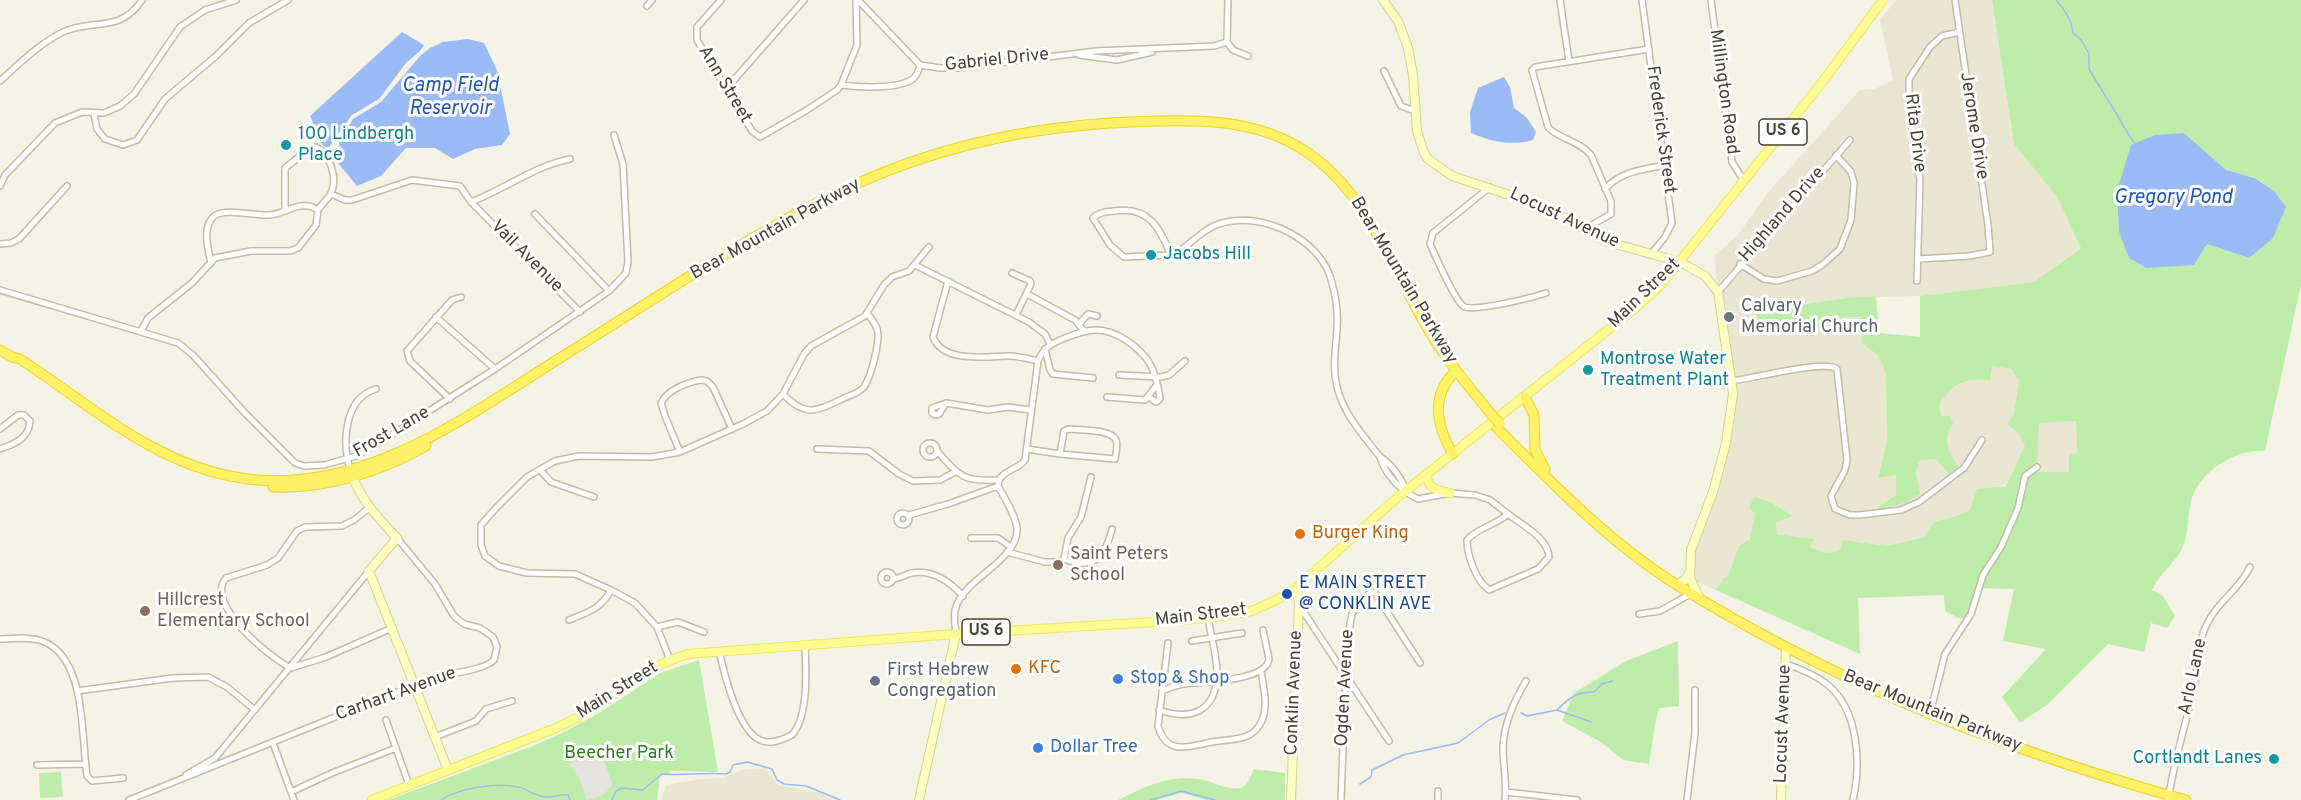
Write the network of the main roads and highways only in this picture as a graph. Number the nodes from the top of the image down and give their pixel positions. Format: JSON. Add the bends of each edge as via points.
{"nodes":[{"id":1,"x":1883,"y":0,"type":"edge"},
{"id":2,"x":0,"y":350,"type":"edge"},
{"id":3,"x":1452,"y":375,"type":"junction"},
{"id":4,"x":1525,"y":397,"type":"junction"},
{"id":5,"x":1490,"y":417,"type":"junction"},
{"id":6,"x":1498,"y":425,"type":"junction"},
{"id":7,"x":1534,"y":434,"type":"junction"},
{"id":8,"x":1524,"y":448,"type":"junction"},
{"id":9,"x":1453,"y":454,"type":"junction"},
{"id":10,"x":1545,"y":469,"type":"junction"},
{"id":11,"x":351,"y":473,"type":"junction"},
{"id":12,"x":1427,"y":475,"type":"junction"},
{"id":13,"x":1450,"y":494,"type":"road end"},
{"id":14,"x":1696,"y":595,"type":"junction"},
{"id":15,"x":2168,"y":798,"type":"edge"},
{"id":16,"x":372,"y":800,"type":"edge"},
{"id":17,"x":2186,"y":800,"type":"edge"}],
"edges":[{"from":1,"to":4,"type":"main road","name":"Main Street","number":"US 6","via":[[1680,262],[1640,304]]},
{"from":2,"to":11,"type":"highway","name":"Bear Mountain Parkway","via":[[20,359],[142,442],[199,468],[238,478],[275,481]]},
{"from":3,"to":5,"type":"highway","name":"Bear Mountain Parkway"},
{"from":3,"to":9,"type":"highway","via":[[1442,388],[1438,406],[1440,426]]},
{"from":3,"to":11,"type":"highway","name":"Bear Mountain Parkway","via":[[1423,331],[1360,216],[1335,184],[1304,157],[1268,139],[1228,129],[1081,131],[961,152],[854,191],[733,257],[429,444],[385,466]]},
{"from":4,"to":7,"type":"highway","via":[[1534,415]]},
{"from":4,"to":9,"type":"main road","name":"Main Street","number":"US 6"},
{"from":5,"to":6,"type":"highway","name":"Bear Mountain Parkway","bridge":true},
{"from":5,"to":11,"type":"highway","name":"Bear Mountain Parkway","via":[[1434,339],[1362,208],[1314,156],[1281,138],[1239,125],[1125,122],[981,142],[932,154],[864,180],[749,241],[441,432]]},
{"from":6,"to":8,"type":"highway","name":"Bear Mountain Parkway"},
{"from":6,"to":14,"type":"highway","name":"Bear Mountain Parkway","via":[[1607,532]]},
{"from":7,"to":8,"type":"highway"},
{"from":7,"to":10,"type":"highway","via":[[1535,450]]},
{"from":8,"to":10,"type":"highway","name":"Bear Mountain Parkway"},
{"from":9,"to":12,"type":"main road","name":"Main Street","number":"US 6"},
{"from":10,"to":14,"type":"highway","name":"Bear Mountain Parkway","via":[[1610,528]]},
{"from":12,"to":13,"type":"main road","via":[[1432,488]]},
{"from":12,"to":16,"type":"main road","name":"Main Street","number":"US 6","via":[[1297,587],[1252,611],[1208,618],[688,654],[636,677],[585,714],[556,728]]},
{"from":14,"to":15,"type":"highway","name":"Bear Mountain Parkway","via":[[1786,648],[1876,692],[2046,757]]},
{"from":15,"to":17,"type":"highway","name":"Bear Mountain Parkway"}]}
